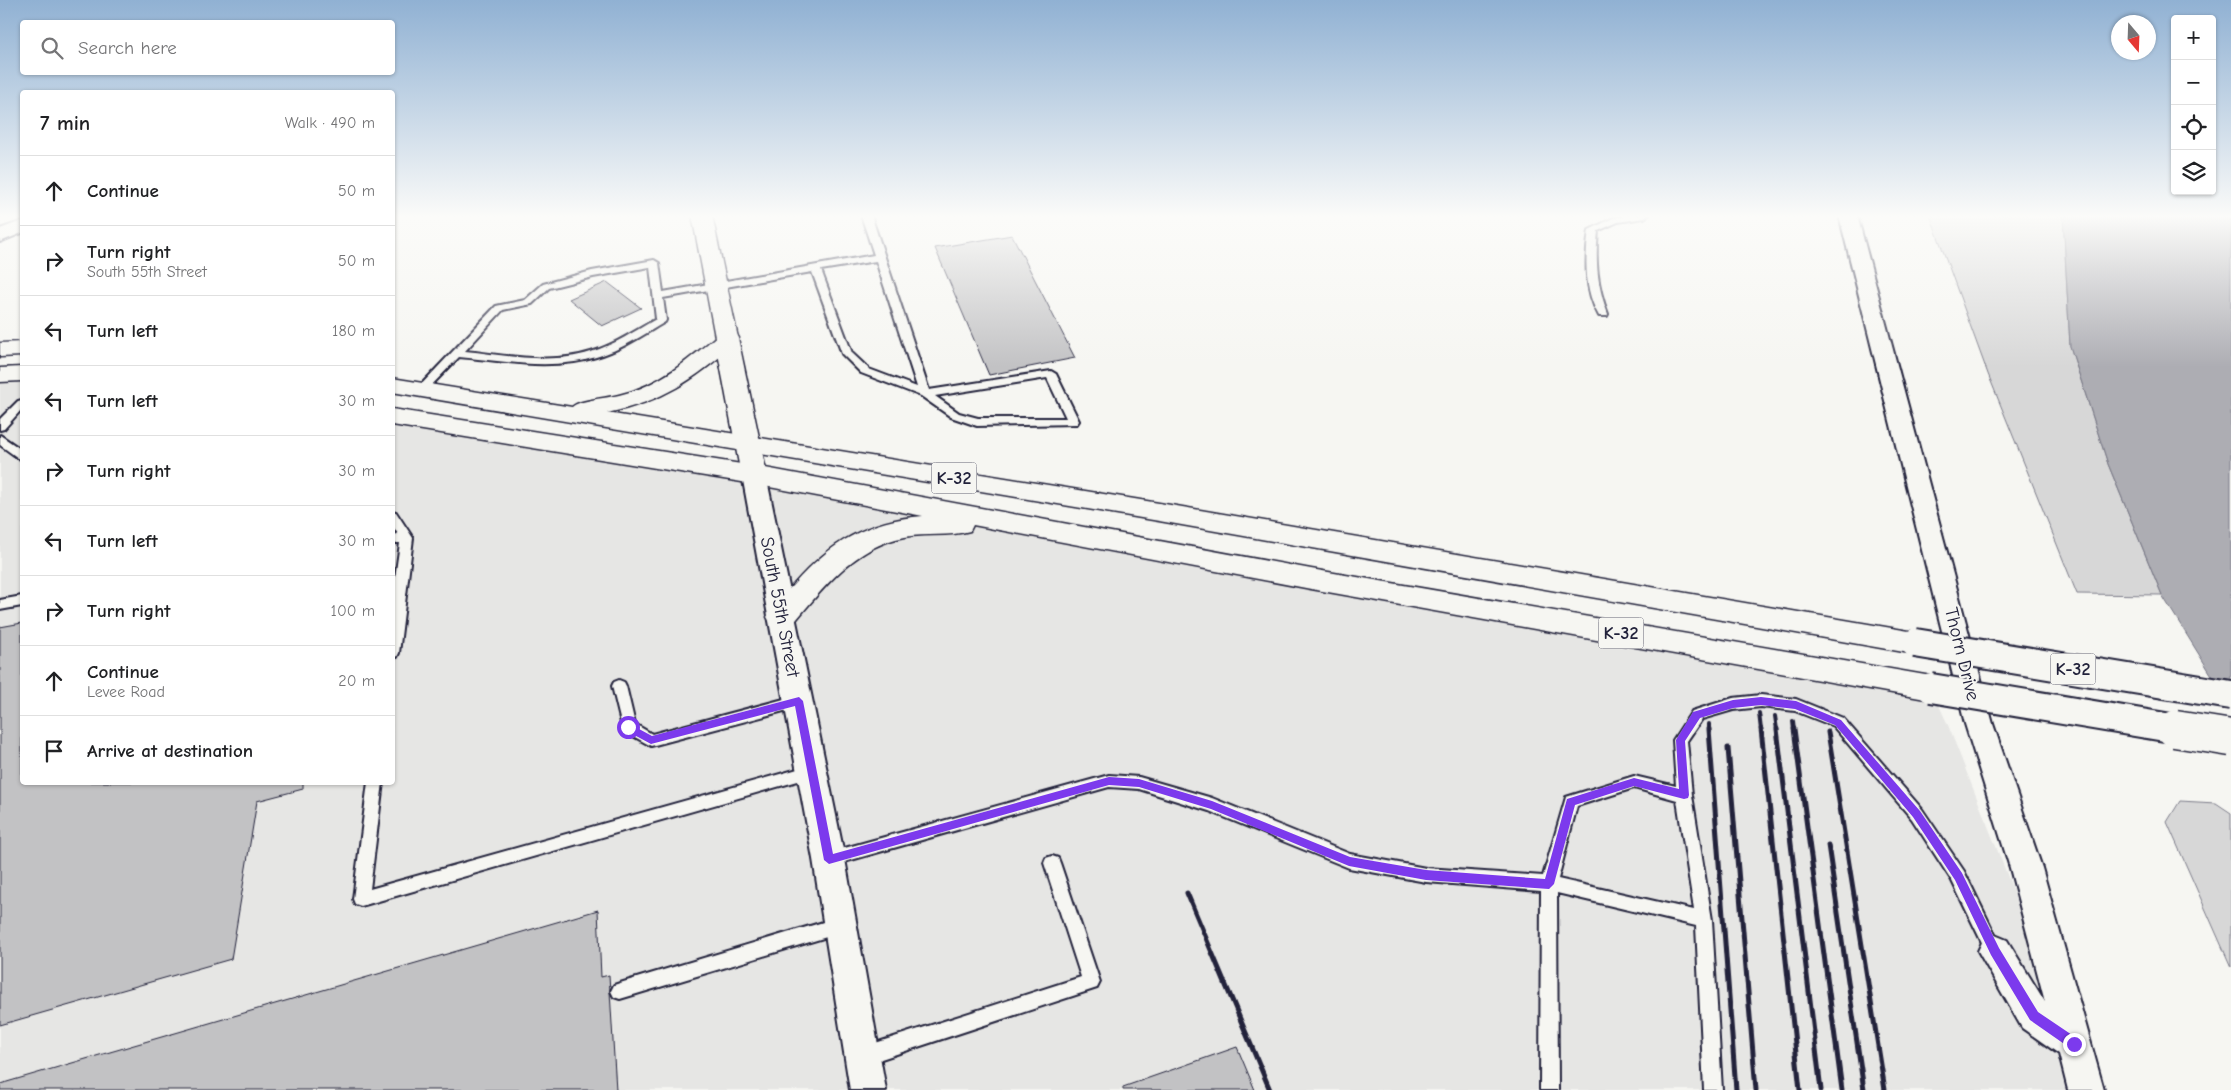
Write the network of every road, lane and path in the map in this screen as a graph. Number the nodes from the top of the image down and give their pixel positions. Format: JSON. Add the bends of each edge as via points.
{"nodes":[{"id":1,"x":638,"y":266,"type":"edge"},
{"id":2,"x":654,"y":266,"type":"edge"},
{"id":3,"x":713,"y":266,"type":"edge"},
{"id":4,"x":833,"y":266,"type":"edge"},
{"id":5,"x":883,"y":266,"type":"edge"},
{"id":6,"x":1591,"y":266,"type":"edge"},
{"id":7,"x":1861,"y":266,"type":"edge"},
{"id":8,"x":816,"y":269,"type":"junction"},
{"id":9,"x":717,"y":286,"type":"junction"},
{"id":10,"x":658,"y":296,"type":"junction"},
{"id":11,"x":1603,"y":314,"type":"dead end"},
{"id":12,"x":728,"y":338,"type":"junction"},
{"id":13,"x":20,"y":349,"type":"edge"},
{"id":14,"x":0,"y":350,"type":"edge"},
{"id":15,"x":455,"y":353,"type":"junction"},
{"id":16,"x":0,"y":374,"type":"edge"},
{"id":17,"x":20,"y":374,"type":"edge"},
{"id":18,"x":395,"y":386,"type":"edge"},
{"id":19,"x":421,"y":390,"type":"junction"},
{"id":20,"x":925,"y":394,"type":"junction"},
{"id":21,"x":20,"y":406,"type":"edge"},
{"id":22,"x":566,"y":414,"type":"junction"},
{"id":23,"x":395,"y":417,"type":"edge"},
{"id":24,"x":0,"y":426,"type":"edge"},
{"id":25,"x":0,"y":439,"type":"edge"},
{"id":26,"x":748,"y":443,"type":"junction"},
{"id":27,"x":20,"y":454,"type":"edge"},
{"id":28,"x":754,"y":475,"type":"junction"},
{"id":29,"x":395,"y":519,"type":"edge"},
{"id":30,"x":1042,"y":528,"type":"junction"},
{"id":31,"x":407,"y":538,"type":"junction"},
{"id":32,"x":395,"y":539,"type":"edge"},
{"id":33,"x":20,"y":601,"type":"edge"},
{"id":34,"x":0,"y":605,"type":"edge"},
{"id":35,"x":782,"y":617,"type":"junction"},
{"id":36,"x":395,"y":629,"type":"edge"},
{"id":37,"x":619,"y":686,"type":"dead end"},
{"id":38,"x":2231,"y":696,"type":"edge"},
{"id":39,"x":799,"y":701,"type":"junction"},
{"id":40,"x":2231,"y":738,"type":"edge"},
{"id":41,"x":812,"y":771,"type":"junction"},
{"id":42,"x":376,"y":785,"type":"edge"},
{"id":43,"x":1684,"y":795,"type":"junction"},
{"id":44,"x":829,"y":860,"type":"junction"},
{"id":45,"x":1052,"y":863,"type":"dead end"},
{"id":46,"x":1549,"y":884,"type":"junction"},
{"id":47,"x":1704,"y":920,"type":"junction"},
{"id":48,"x":840,"y":925,"type":"junction"},
{"id":49,"x":1995,"y":951,"type":"joint"},
{"id":50,"x":620,"y":991,"type":"dead end"},
{"id":51,"x":2074,"y":1044,"type":"junction"},
{"id":52,"x":863,"y":1056,"type":"junction"},
{"id":53,"x":868,"y":1090,"type":"edge"},
{"id":54,"x":1549,"y":1090,"type":"edge"},
{"id":55,"x":1714,"y":1090,"type":"edge"},
{"id":56,"x":2086,"y":1090,"type":"edge"}],
"edges":[{"from":1,"to":15,"type":"lane","via":[[546,286],[528,302],[500,308]]},
{"from":2,"to":10,"type":"lane"},
{"from":3,"to":9,"type":"main road","name":"South 55th Street"},
{"from":4,"to":8,"type":"lane"},
{"from":5,"to":20,"type":"lane"},
{"from":6,"to":11,"type":"lane","via":[[1592,284]]},
{"from":7,"to":51,"type":"street","name":"Thorn Drive","via":[[1979,724],[2026,868]]},
{"from":8,"to":9,"type":"lane"},
{"from":8,"to":20,"type":"lane","via":[[848,354],[865,370]]},
{"from":9,"to":10,"type":"lane"},
{"from":9,"to":12,"type":"main road","name":"South 55th Street"},
{"from":10,"to":15,"type":"lane","via":[[662,320],[625,342],[592,355],[549,361]]},
{"from":12,"to":22,"type":"main road","via":[[660,388],[631,400]]},
{"from":12,"to":26,"type":"main road","name":"South 55th Street"},
{"from":13,"to":14,"type":"main road"},
{"from":15,"to":19,"type":"lane"},
{"from":16,"to":17,"type":"main road"},
{"from":18,"to":19,"type":"main road","number":"K-32"},
{"from":19,"to":22,"type":"main road","number":"K-32"},
{"from":20,"to":20,"type":"lane","via":[[1051,374],[1073,421],[977,422],[955,415]]},
{"from":21,"to":24,"type":"lane"},
{"from":22,"to":26,"type":"main road","number":"K-32"},
{"from":23,"to":28,"type":"main road","number":"K-32"},
{"from":25,"to":27,"type":"lane"},
{"from":26,"to":28,"type":"main road","name":"South 55th Street"},
{"from":26,"to":38,"type":"main road","number":"K-32","bridge":true},
{"from":28,"to":30,"type":"main road","number":"K-32"},
{"from":28,"to":35,"type":"street","name":"South 55th Street"},
{"from":29,"to":31,"type":"lane"},
{"from":30,"to":35,"type":"main road","via":[[939,523],[892,530],[853,547],[818,575]]},
{"from":30,"to":40,"type":"main road","number":"K-32","bridge":true,"via":[[1311,579]]},
{"from":31,"to":32,"type":"lane"},
{"from":31,"to":36,"type":"lane"},
{"from":33,"to":34,"type":"lane"},
{"from":35,"to":39,"type":"street","name":"South 55th Street"},
{"from":37,"to":39,"type":"lane","via":[[628,727],[651,740]]},
{"from":39,"to":41,"type":"street","name":"South 55th Street"},
{"from":41,"to":42,"type":"lane","via":[[362,899]]},
{"from":41,"to":44,"type":"street","name":"South 55th Street"},
{"from":43,"to":46,"type":"lane","via":[[1634,782],[1571,802]]},
{"from":43,"to":47,"type":"lane"},
{"from":43,"to":49,"type":"lane","via":[[1680,740],[1696,715],[1733,704],[1761,701],[1796,705],[1838,722],[1917,814],[1958,876]]},
{"from":44,"to":46,"type":"lane","via":[[1109,781],[1139,783],[1212,805],[1349,861],[1426,875]]},
{"from":44,"to":48,"type":"street","name":"South 55th Street"},
{"from":45,"to":52,"type":"lane","via":[[1091,982]]},
{"from":46,"to":47,"type":"lane"},
{"from":46,"to":54,"type":"lane"},
{"from":47,"to":55,"type":"lane"},
{"from":48,"to":50,"type":"lane"},
{"from":48,"to":52,"type":"street","name":"South 55th Street"},
{"from":49,"to":51,"type":"street","via":[[2034,1016]]},
{"from":51,"to":56,"type":"street","name":"Thorn Drive"},
{"from":52,"to":53,"type":"street","name":"South 55th Street"}]}
